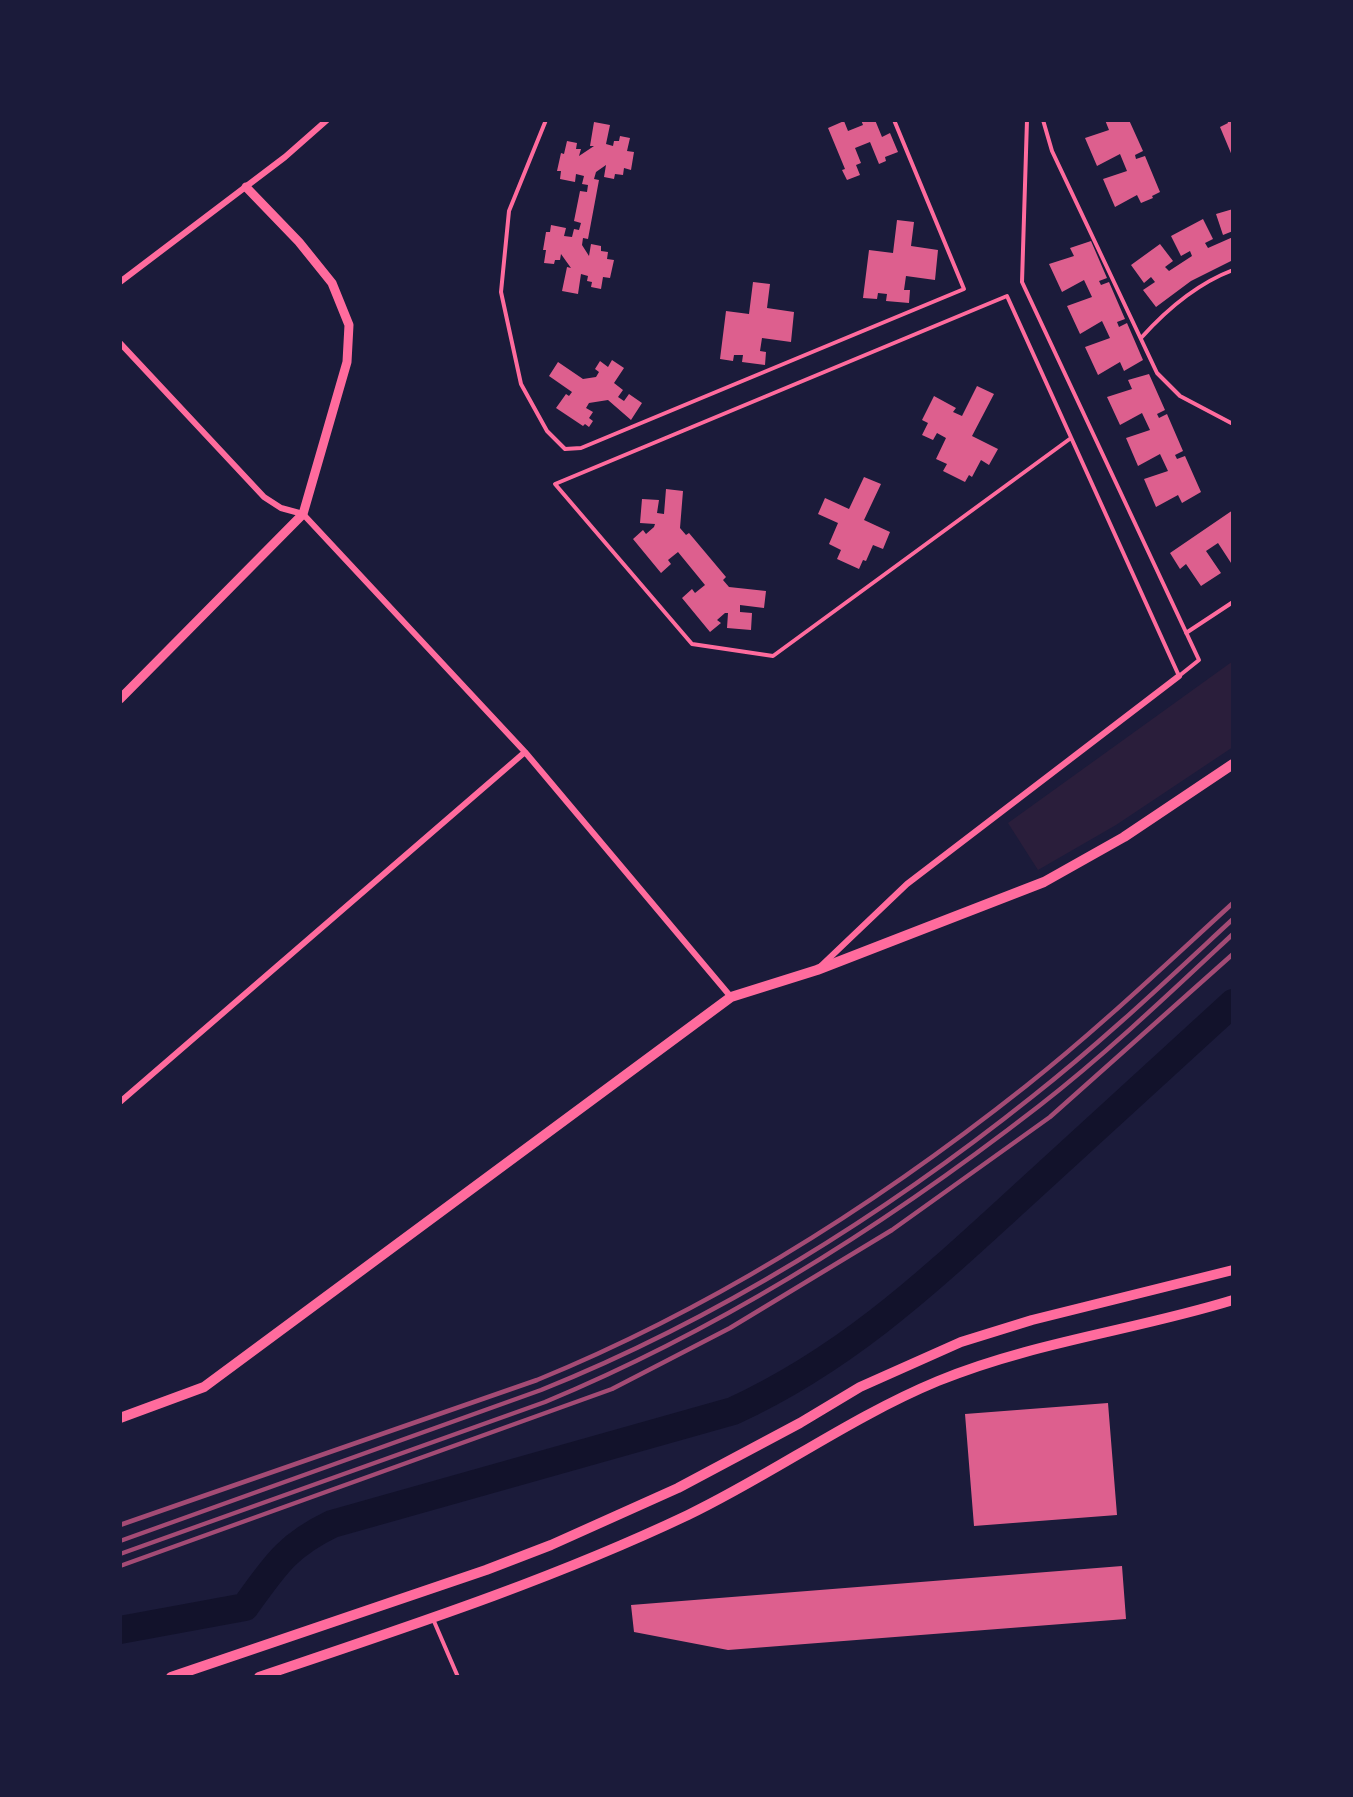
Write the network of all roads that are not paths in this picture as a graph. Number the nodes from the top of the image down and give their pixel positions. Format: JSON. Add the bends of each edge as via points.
{"nodes":[{"id":1,"x":327,"y":120,"type":"edge"},
{"id":2,"x":546,"y":120,"type":"edge"},
{"id":3,"x":894,"y":120,"type":"edge"},
{"id":4,"x":1027,"y":120,"type":"edge"},
{"id":5,"x":1043,"y":120,"type":"edge"},
{"id":6,"x":246,"y":187,"type":"junction"},
{"id":7,"x":1233,"y":270,"type":"edge"},
{"id":8,"x":120,"y":282,"type":"edge"},
{"id":9,"x":1140,"y":338,"type":"junction"},
{"id":10,"x":120,"y":343,"type":"edge"},
{"id":11,"x":1233,"y":424,"type":"edge"},
{"id":12,"x":1071,"y":438,"type":"junction"},
{"id":13,"x":303,"y":514,"type":"junction"},
{"id":14,"x":1233,"y":602,"type":"edge"},
{"id":15,"x":1186,"y":633,"type":"junction"},
{"id":16,"x":1179,"y":676,"type":"junction"},
{"id":17,"x":120,"y":699,"type":"edge"},
{"id":18,"x":525,"y":752,"type":"junction"},
{"id":19,"x":1233,"y":764,"type":"edge"},
{"id":20,"x":817,"y":970,"type":"junction"},
{"id":21,"x":731,"y":997,"type":"junction"},
{"id":22,"x":120,"y":1102,"type":"edge"},
{"id":23,"x":1233,"y":1270,"type":"edge"},
{"id":24,"x":1233,"y":1300,"type":"edge"},
{"id":25,"x":120,"y":1418,"type":"edge"},
{"id":26,"x":433,"y":1618,"type":"junction"},
{"id":27,"x":171,"y":1677,"type":"edge"},
{"id":28,"x":259,"y":1677,"type":"edge"},
{"id":29,"x":458,"y":1677,"type":"edge"}],
"edges":[{"from":1,"to":6,"type":"street"},
{"from":2,"to":3,"type":"lane","via":[[509,211],[501,292],[520,384],[546,431],[565,449],[581,448],[964,289]]},
{"from":4,"to":15,"type":"lane","via":[[1022,282]]},
{"from":5,"to":9,"type":"lane","via":[[1052,151]]},
{"from":6,"to":8,"type":"street"},
{"from":6,"to":13,"type":"street","via":[[332,283],[349,325],[347,362]]},
{"from":7,"to":9,"type":"lane","via":[[1191,291]]},
{"from":9,"to":11,"type":"lane","via":[[1157,373],[1172,390]]},
{"from":10,"to":13,"type":"street","via":[[264,497],[281,508]]},
{"from":12,"to":12,"type":"lane","via":[[1007,296],[555,484],[692,644],[773,656]]},
{"from":12,"to":16,"type":"lane"},
{"from":13,"to":17,"type":"street"},
{"from":13,"to":18,"type":"street"},
{"from":14,"to":15,"type":"lane"},
{"from":15,"to":16,"type":"lane","via":[[1199,660]]},
{"from":16,"to":20,"type":"street","via":[[907,884]]},
{"from":18,"to":21,"type":"street"},
{"from":18,"to":22,"type":"street"},
{"from":19,"to":20,"type":"main road","via":[[1124,837],[1044,882]]},
{"from":20,"to":21,"type":"main road"},
{"from":21,"to":25,"type":"main road","via":[[204,1388]]},
{"from":23,"to":27,"type":"main road","via":[[1032,1320],[961,1342],[860,1387],[678,1488],[562,1540],[486,1570]]},
{"from":24,"to":26,"type":"main road","via":[[1039,1347],[938,1381],[690,1514],[562,1571]]},
{"from":26,"to":28,"type":"main road"},
{"from":26,"to":29,"type":"lane"}]}
